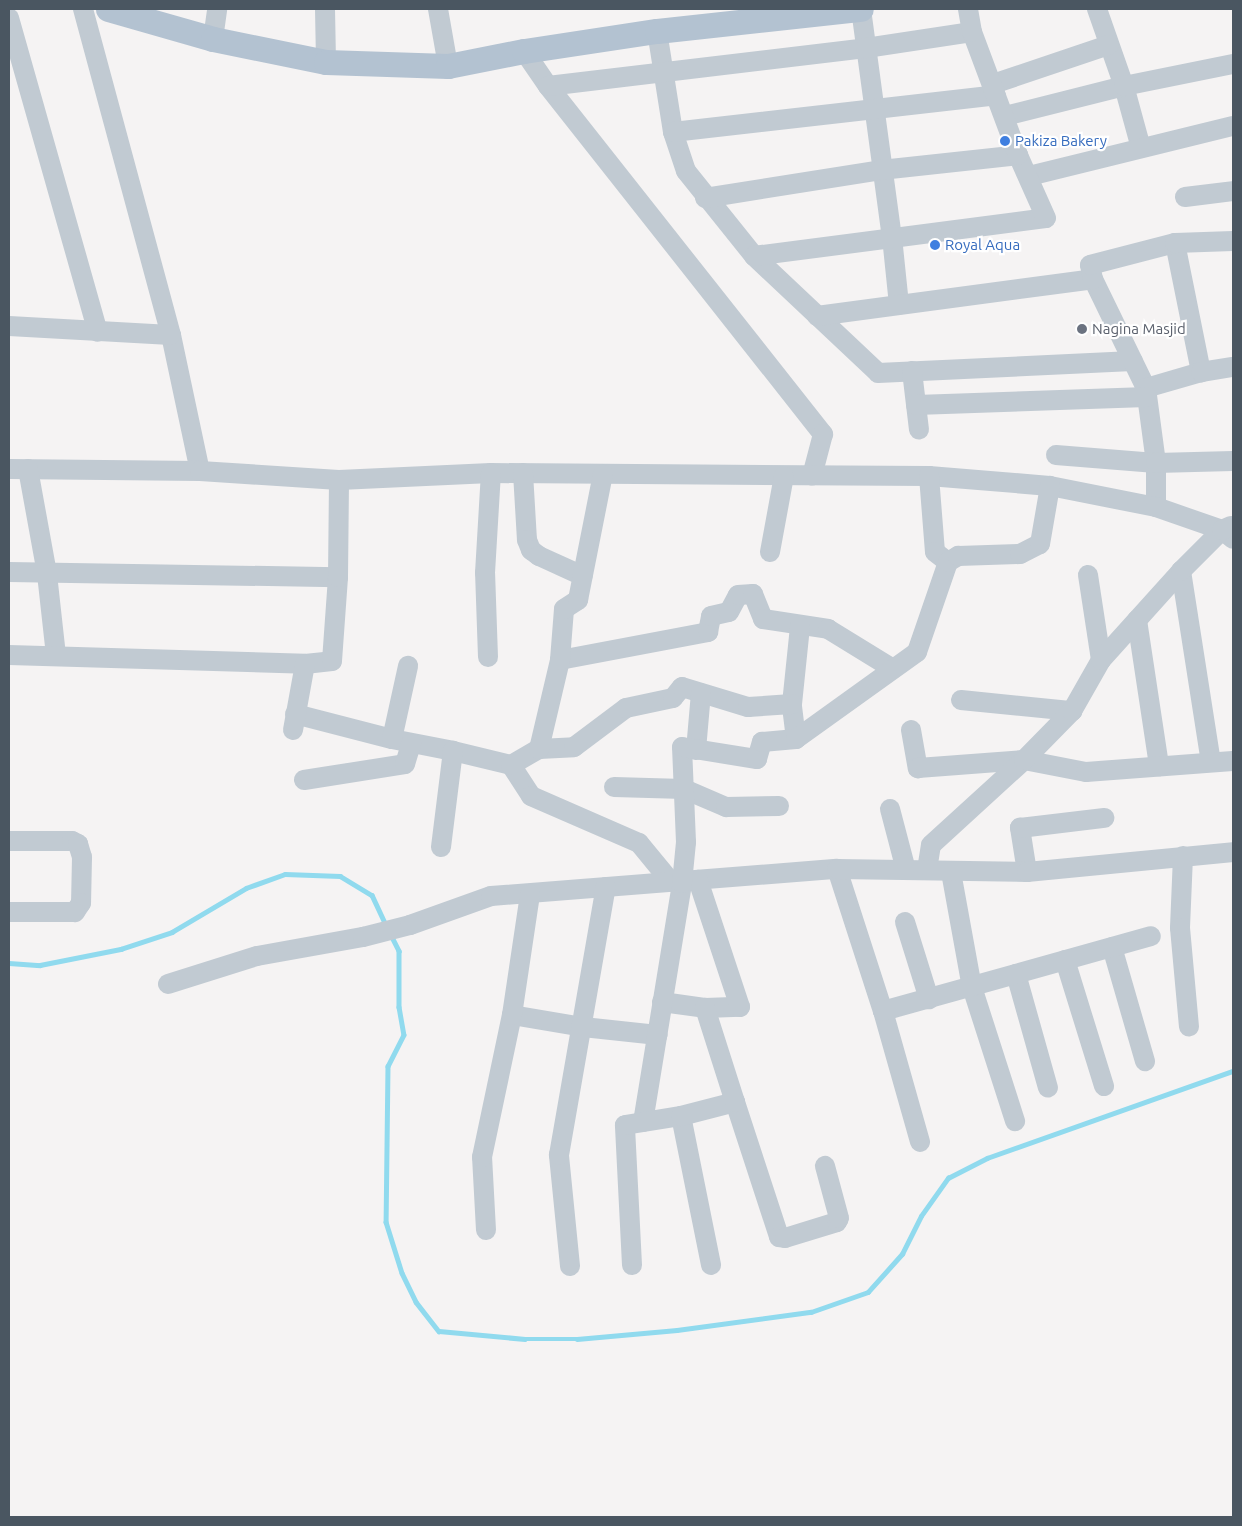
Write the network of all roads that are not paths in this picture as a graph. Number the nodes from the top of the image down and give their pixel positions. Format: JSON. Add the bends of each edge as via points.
{"nodes":[{"id":1,"x":83,"y":9,"type":"edge"},
{"id":2,"x":217,"y":9,"type":"edge"},
{"id":3,"x":325,"y":9,"type":"edge"},
{"id":4,"x":438,"y":9,"type":"edge"},
{"id":5,"x":861,"y":9,"type":"edge"},
{"id":6,"x":968,"y":9,"type":"edge"},
{"id":7,"x":1097,"y":9,"type":"edge"},
{"id":8,"x":118,"y":10,"type":"edge"},
{"id":9,"x":709,"y":17,"type":"edge"},
{"id":10,"x":9,"y":18,"type":"edge"},
{"id":11,"x":657,"y":31,"type":"junction"},
{"id":12,"x":972,"y":32,"type":"junction"},
{"id":13,"x":213,"y":39,"type":"junction"},
{"id":14,"x":1109,"y":45,"type":"junction"},
{"id":15,"x":866,"y":48,"type":"junction"},
{"id":16,"x":524,"y":51,"type":"junction"},
{"id":17,"x":326,"y":62,"type":"junction"},
{"id":18,"x":1233,"y":64,"type":"edge"},
{"id":19,"x":448,"y":66,"type":"junction"},
{"id":20,"x":664,"y":72,"type":"junction"},
{"id":21,"x":548,"y":86,"type":"junction"},
{"id":22,"x":1124,"y":86,"type":"junction"},
{"id":23,"x":994,"y":89,"type":"junction"},
{"id":24,"x":874,"y":108,"type":"junction"},
{"id":25,"x":1005,"y":116,"type":"junction"},
{"id":26,"x":1233,"y":126,"type":"edge"},
{"id":27,"x":673,"y":132,"type":"junction"},
{"id":28,"x":1142,"y":148,"type":"junction"},
{"id":29,"x":1018,"y":154,"type":"junction"},
{"id":30,"x":881,"y":170,"type":"junction"},
{"id":31,"x":1029,"y":176,"type":"junction"},
{"id":32,"x":1233,"y":191,"type":"edge"},
{"id":33,"x":1185,"y":197,"type":"dead end"},
{"id":34,"x":706,"y":198,"type":"junction"},
{"id":35,"x":892,"y":237,"type":"junction"},
{"id":36,"x":1233,"y":241,"type":"edge"},
{"id":37,"x":1175,"y":243,"type":"junction"},
{"id":38,"x":754,"y":256,"type":"junction"},
{"id":39,"x":1093,"y":279,"type":"junction"},
{"id":40,"x":899,"y":305,"type":"junction"},
{"id":41,"x":817,"y":316,"type":"junction"},
{"id":42,"x":9,"y":326,"type":"edge"},
{"id":43,"x":98,"y":332,"type":"junction"},
{"id":44,"x":171,"y":334,"type":"junction"},
{"id":45,"x":1133,"y":362,"type":"junction"},
{"id":46,"x":1233,"y":367,"type":"edge"},
{"id":47,"x":912,"y":371,"type":"junction"},
{"id":48,"x":1201,"y":372,"type":"junction"},
{"id":49,"x":1147,"y":393,"type":"junction"},
{"id":50,"x":916,"y":405,"type":"junction"},
{"id":51,"x":919,"y":430,"type":"dead end"},
{"id":52,"x":1056,"y":455,"type":"dead end"},
{"id":53,"x":1233,"y":461,"type":"edge"},
{"id":54,"x":1156,"y":463,"type":"junction"},
{"id":55,"x":18,"y":469,"type":"edge"},
{"id":56,"x":200,"y":471,"type":"junction"},
{"id":57,"x":491,"y":474,"type":"junction"},
{"id":58,"x":523,"y":474,"type":"junction"},
{"id":59,"x":603,"y":474,"type":"junction"},
{"id":60,"x":784,"y":476,"type":"junction"},
{"id":61,"x":812,"y":476,"type":"junction"},
{"id":62,"x":929,"y":476,"type":"junction"},
{"id":63,"x":339,"y":480,"type":"junction"},
{"id":64,"x":1050,"y":486,"type":"junction"},
{"id":65,"x":1156,"y":507,"type":"junction"},
{"id":66,"x":1230,"y":531,"type":"edge"},
{"id":67,"x":770,"y":552,"type":"dead end"},
{"id":68,"x":948,"y":562,"type":"junction"},
{"id":69,"x":1181,"y":571,"type":"junction"},
{"id":70,"x":9,"y":572,"type":"edge"},
{"id":71,"x":47,"y":574,"type":"junction"},
{"id":72,"x":1088,"y":575,"type":"dead end"},
{"id":73,"x":583,"y":576,"type":"junction"},
{"id":74,"x":338,"y":578,"type":"junction"},
{"id":75,"x":1137,"y":620,"type":"junction"},
{"id":76,"x":800,"y":626,"type":"junction"},
{"id":77,"x":9,"y":655,"type":"edge"},
{"id":78,"x":56,"y":656,"type":"junction"},
{"id":79,"x":488,"y":657,"type":"dead end"},
{"id":80,"x":560,"y":660,"type":"junction"},
{"id":81,"x":1101,"y":660,"type":"junction"},
{"id":82,"x":305,"y":664,"type":"junction"},
{"id":83,"x":408,"y":666,"type":"dead end"},
{"id":84,"x":893,"y":669,"type":"junction"},
{"id":85,"x":701,"y":693,"type":"junction"},
{"id":86,"x":962,"y":700,"type":"dead end"},
{"id":87,"x":792,"y":704,"type":"junction"},
{"id":88,"x":1072,"y":711,"type":"junction"},
{"id":89,"x":911,"y":730,"type":"dead end"},
{"id":90,"x":796,"y":739,"type":"junction"},
{"id":91,"x":401,"y":742,"type":"junction"},
{"id":92,"x":539,"y":749,"type":"junction"},
{"id":93,"x":696,"y":750,"type":"junction"},
{"id":94,"x":453,"y":751,"type":"junction"},
{"id":95,"x":1024,"y":760,"type":"junction"},
{"id":96,"x":1233,"y":761,"type":"edge"},
{"id":97,"x":1211,"y":762,"type":"junction"},
{"id":98,"x":511,"y":765,"type":"junction"},
{"id":99,"x":1159,"y":766,"type":"junction"},
{"id":100,"x":304,"y":780,"type":"dead end"},
{"id":101,"x":614,"y":787,"type":"dead end"},
{"id":102,"x":684,"y":789,"type":"junction"},
{"id":103,"x":779,"y":806,"type":"dead end"},
{"id":104,"x":890,"y":809,"type":"dead end"},
{"id":105,"x":1104,"y":818,"type":"dead end"},
{"id":106,"x":9,"y":841,"type":"edge"},
{"id":107,"x":441,"y":847,"type":"dead end"},
{"id":108,"x":1233,"y":852,"type":"edge"},
{"id":109,"x":1183,"y":856,"type":"junction"},
{"id":110,"x":837,"y":870,"type":"junction"},
{"id":111,"x":906,"y":870,"type":"junction"},
{"id":112,"x":927,"y":870,"type":"junction"},
{"id":113,"x":951,"y":872,"type":"junction"},
{"id":114,"x":1027,"y":872,"type":"junction"},
{"id":115,"x":684,"y":881,"type":"junction"},
{"id":116,"x":606,"y":887,"type":"junction"},
{"id":117,"x":530,"y":894,"type":"junction"},
{"id":118,"x":9,"y":912,"type":"edge"},
{"id":119,"x":905,"y":922,"type":"dead end"},
{"id":120,"x":1151,"y":936,"type":"dead end"},
{"id":121,"x":1112,"y":947,"type":"junction"},
{"id":122,"x":1065,"y":960,"type":"junction"},
{"id":123,"x":1016,"y":974,"type":"junction"},
{"id":124,"x":168,"y":984,"type":"dead end"},
{"id":125,"x":972,"y":987,"type":"junction"},
{"id":126,"x":929,"y":999,"type":"junction"},
{"id":127,"x":662,"y":1002,"type":"junction"},
{"id":128,"x":705,"y":1008,"type":"junction"},
{"id":129,"x":883,"y":1011,"type":"junction"},
{"id":130,"x":512,"y":1015,"type":"junction"},
{"id":131,"x":1189,"y":1026,"type":"dead end"},
{"id":132,"x":583,"y":1027,"type":"junction"},
{"id":133,"x":658,"y":1035,"type":"junction"},
{"id":134,"x":1145,"y":1061,"type":"dead end"},
{"id":135,"x":1104,"y":1086,"type":"dead end"},
{"id":136,"x":1048,"y":1088,"type":"dead end"},
{"id":137,"x":735,"y":1102,"type":"junction"},
{"id":138,"x":681,"y":1116,"type":"junction"},
{"id":139,"x":1015,"y":1121,"type":"dead end"},
{"id":140,"x":643,"y":1122,"type":"junction"},
{"id":141,"x":920,"y":1142,"type":"dead end"},
{"id":142,"x":825,"y":1166,"type":"dead end"},
{"id":143,"x":486,"y":1230,"type":"dead end"},
{"id":144,"x":632,"y":1265,"type":"dead end"},
{"id":145,"x":711,"y":1265,"type":"dead end"},
{"id":146,"x":570,"y":1266,"type":"dead end"}],
"edges":[{"from":1,"to":44,"type":"street"},
{"from":2,"to":13,"type":"street"},
{"from":3,"to":17,"type":"street"},
{"from":4,"to":19,"type":"street"},
{"from":5,"to":9,"type":"main road"},
{"from":5,"to":15,"type":"street"},
{"from":6,"to":12,"type":"street"},
{"from":7,"to":14,"type":"street"},
{"from":8,"to":13,"type":"main road"},
{"from":9,"to":11,"type":"main road"},
{"from":10,"to":43,"type":"street"},
{"from":11,"to":16,"type":"main road"},
{"from":11,"to":20,"type":"street"},
{"from":12,"to":15,"type":"street"},
{"from":12,"to":23,"type":"street"},
{"from":13,"to":17,"type":"main road"},
{"from":14,"to":22,"type":"street"},
{"from":14,"to":23,"type":"street"},
{"from":15,"to":20,"type":"street"},
{"from":15,"to":24,"type":"street"},
{"from":16,"to":19,"type":"main road"},
{"from":16,"to":21,"type":"street"},
{"from":17,"to":19,"type":"main road"},
{"from":18,"to":22,"type":"street"},
{"from":20,"to":21,"type":"street"},
{"from":20,"to":27,"type":"street"},
{"from":21,"to":61,"type":"street","via":[[823,434]]},
{"from":22,"to":25,"type":"street"},
{"from":22,"to":28,"type":"street"},
{"from":23,"to":24,"type":"street"},
{"from":23,"to":25,"type":"street"},
{"from":24,"to":27,"type":"street"},
{"from":24,"to":30,"type":"street"},
{"from":25,"to":29,"type":"street"},
{"from":26,"to":28,"type":"street"},
{"from":27,"to":34,"type":"street","via":[[686,171]]},
{"from":28,"to":31,"type":"street"},
{"from":29,"to":30,"type":"street"},
{"from":29,"to":31,"type":"street"},
{"from":30,"to":34,"type":"street"},
{"from":30,"to":35,"type":"street"},
{"from":31,"to":35,"type":"street","via":[[1046,218]]},
{"from":32,"to":33,"type":"street"},
{"from":34,"to":38,"type":"street"},
{"from":35,"to":38,"type":"street"},
{"from":35,"to":40,"type":"street"},
{"from":36,"to":37,"type":"street"},
{"from":37,"to":39,"type":"street","via":[[1090,265]]},
{"from":37,"to":48,"type":"street"},
{"from":38,"to":41,"type":"street"},
{"from":39,"to":40,"type":"street"},
{"from":39,"to":45,"type":"street"},
{"from":40,"to":41,"type":"street"},
{"from":41,"to":47,"type":"street","via":[[878,372]]},
{"from":42,"to":43,"type":"street"},
{"from":43,"to":44,"type":"street"},
{"from":44,"to":56,"type":"street"},
{"from":45,"to":47,"type":"street"},
{"from":45,"to":49,"type":"street"},
{"from":46,"to":48,"type":"street"},
{"from":47,"to":50,"type":"street"},
{"from":48,"to":49,"type":"street"},
{"from":49,"to":50,"type":"street"},
{"from":49,"to":54,"type":"street"},
{"from":50,"to":51,"type":"street"},
{"from":52,"to":54,"type":"street"},
{"from":53,"to":54,"type":"street"},
{"from":54,"to":65,"type":"street"},
{"from":55,"to":56,"type":"street"},
{"from":55,"to":71,"type":"street"},
{"from":56,"to":63,"type":"street"},
{"from":57,"to":58,"type":"street"},
{"from":57,"to":63,"type":"street"},
{"from":57,"to":79,"type":"street","via":[[485,573]]},
{"from":58,"to":59,"type":"street"},
{"from":58,"to":73,"type":"street","via":[[527,540],[531,550]]},
{"from":59,"to":60,"type":"street"},
{"from":59,"to":73,"type":"street"},
{"from":60,"to":61,"type":"street"},
{"from":60,"to":67,"type":"street"},
{"from":61,"to":62,"type":"street"},
{"from":62,"to":64,"type":"street"},
{"from":62,"to":68,"type":"street","via":[[935,552]]},
{"from":63,"to":74,"type":"street"},
{"from":64,"to":65,"type":"street"},
{"from":64,"to":68,"type":"street","via":[[1040,544],[1020,554],[958,556]]},
{"from":65,"to":66,"type":"street"},
{"from":66,"to":69,"type":"street"},
{"from":68,"to":84,"type":"street","via":[[917,652]]},
{"from":69,"to":75,"type":"street"},
{"from":69,"to":97,"type":"street"},
{"from":70,"to":71,"type":"street"},
{"from":71,"to":74,"type":"street"},
{"from":71,"to":78,"type":"street"},
{"from":72,"to":81,"type":"street"},
{"from":73,"to":80,"type":"street","via":[[578,600],[564,609]]},
{"from":74,"to":82,"type":"street","via":[[332,661]]},
{"from":75,"to":81,"type":"street"},
{"from":75,"to":99,"type":"street"},
{"from":76,"to":80,"type":"street","via":[[763,619],[754,594],[738,595],[729,612],[711,616],[708,632]]},
{"from":76,"to":84,"type":"street","via":[[828,629]]},
{"from":76,"to":87,"type":"street"},
{"from":77,"to":78,"type":"street"},
{"from":78,"to":82,"type":"street"},
{"from":80,"to":92,"type":"street"},
{"from":81,"to":88,"type":"street"},
{"from":82,"to":91,"type":"street","via":[[294,722]]},
{"from":83,"to":91,"type":"street"},
{"from":84,"to":90,"type":"street"},
{"from":85,"to":87,"type":"street","via":[[748,706]]},
{"from":85,"to":92,"type":"street","via":[[682,687],[673,698],[626,708],[574,748]]},
{"from":85,"to":93,"type":"street"},
{"from":86,"to":88,"type":"street"},
{"from":87,"to":90,"type":"street"},
{"from":88,"to":95,"type":"street"},
{"from":89,"to":95,"type":"street","via":[[918,768]]},
{"from":90,"to":93,"type":"street","via":[[762,742],[757,759]]},
{"from":91,"to":94,"type":"street"},
{"from":91,"to":100,"type":"street","via":[[405,764]]},
{"from":92,"to":98,"type":"street"},
{"from":93,"to":102,"type":"street","via":[[682,748]]},
{"from":94,"to":98,"type":"street"},
{"from":94,"to":107,"type":"street"},
{"from":95,"to":99,"type":"street","via":[[1086,772]]},
{"from":95,"to":112,"type":"street","via":[[930,845]]},
{"from":96,"to":97,"type":"street"},
{"from":97,"to":99,"type":"street"},
{"from":98,"to":115,"type":"street","via":[[531,796],[639,844]]},
{"from":101,"to":102,"type":"street"},
{"from":102,"to":103,"type":"street","via":[[726,807]]},
{"from":102,"to":115,"type":"street"},
{"from":104,"to":111,"type":"street"},
{"from":105,"to":114,"type":"street","via":[[1020,828]]},
{"from":106,"to":118,"type":"street","via":[[72,841],[78,844],[82,857],[81,903],[76,912]]},
{"from":108,"to":109,"type":"street"},
{"from":109,"to":114,"type":"street"},
{"from":109,"to":131,"type":"street","via":[[1180,928]]},
{"from":110,"to":111,"type":"street"},
{"from":110,"to":115,"type":"street"},
{"from":110,"to":129,"type":"street"},
{"from":111,"to":112,"type":"street"},
{"from":112,"to":113,"type":"street"},
{"from":113,"to":114,"type":"street"},
{"from":113,"to":125,"type":"street"},
{"from":115,"to":116,"type":"street"},
{"from":115,"to":127,"type":"street"},
{"from":115,"to":128,"type":"street","via":[[740,1007]]},
{"from":116,"to":117,"type":"street"},
{"from":116,"to":132,"type":"street"},
{"from":117,"to":124,"type":"street","via":[[491,896],[405,926],[257,956]]},
{"from":117,"to":130,"type":"street"},
{"from":119,"to":126,"type":"street"},
{"from":120,"to":121,"type":"street"},
{"from":121,"to":122,"type":"street"},
{"from":121,"to":134,"type":"street"},
{"from":122,"to":123,"type":"street"},
{"from":122,"to":135,"type":"street"},
{"from":123,"to":125,"type":"street"},
{"from":123,"to":136,"type":"street"},
{"from":125,"to":126,"type":"street"},
{"from":125,"to":139,"type":"street"},
{"from":126,"to":129,"type":"street"},
{"from":127,"to":128,"type":"street"},
{"from":127,"to":133,"type":"street"},
{"from":128,"to":137,"type":"street"},
{"from":129,"to":141,"type":"street"},
{"from":130,"to":132,"type":"street"},
{"from":130,"to":143,"type":"street","via":[[482,1157]]},
{"from":132,"to":133,"type":"street"},
{"from":132,"to":146,"type":"street","via":[[560,1155]]},
{"from":133,"to":140,"type":"street"},
{"from":137,"to":138,"type":"street"},
{"from":137,"to":142,"type":"street","via":[[779,1237],[837,1222],[839,1218]]},
{"from":138,"to":140,"type":"street"},
{"from":138,"to":145,"type":"street"},
{"from":140,"to":144,"type":"street","via":[[625,1125]]}]}
